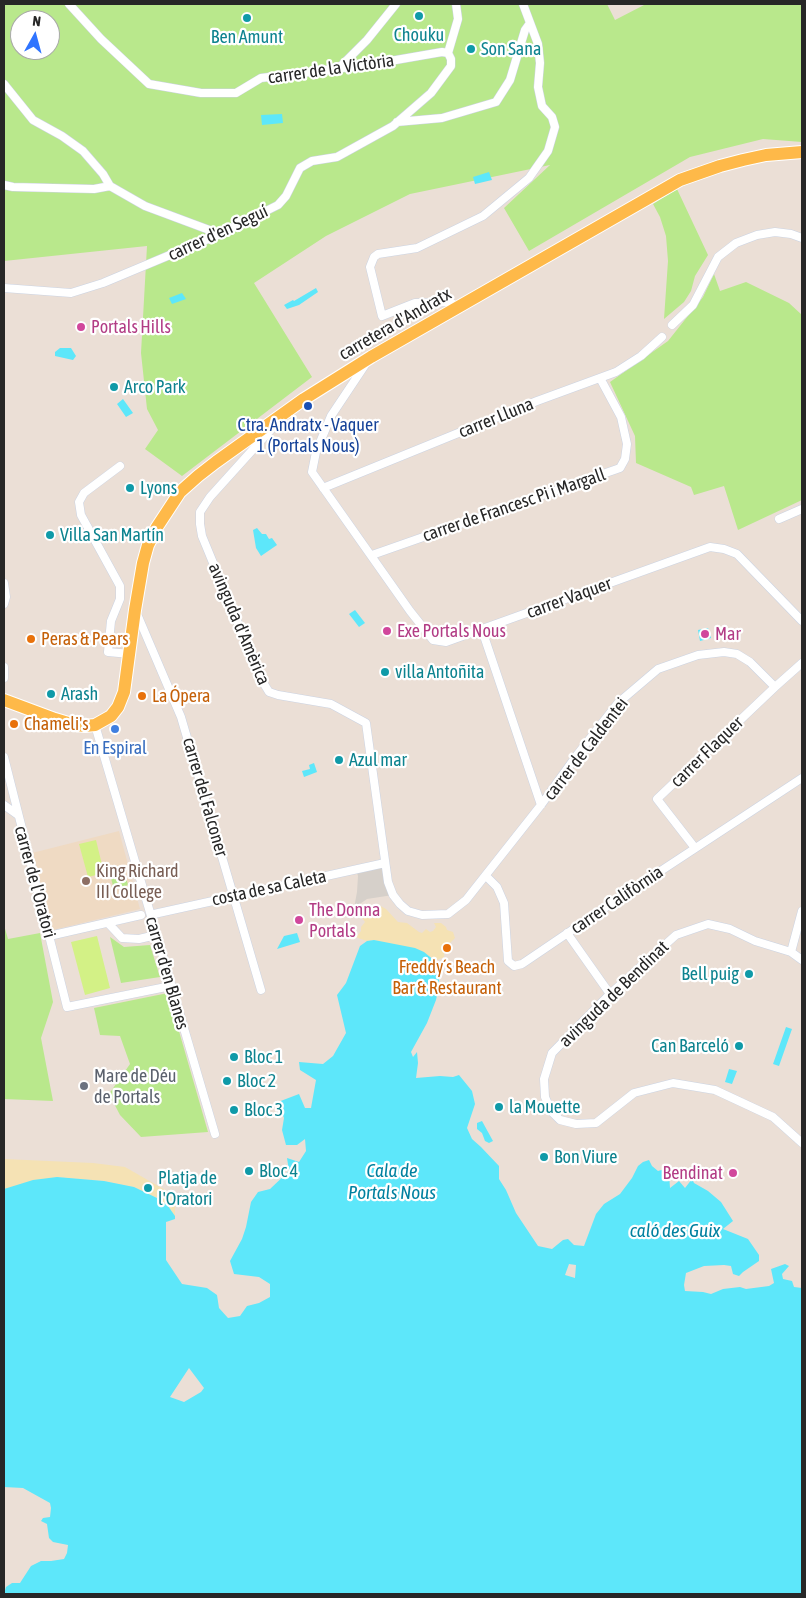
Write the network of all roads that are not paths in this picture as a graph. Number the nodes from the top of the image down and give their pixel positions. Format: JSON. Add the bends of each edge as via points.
{"nodes":[{"id":1,"x":70,"y":4,"type":"edge"},
{"id":2,"x":396,"y":4,"type":"edge"},
{"id":3,"x":456,"y":4,"type":"edge"},
{"id":4,"x":522,"y":4,"type":"edge"},
{"id":5,"x":530,"y":23,"type":"junction"},
{"id":6,"x":448,"y":53,"type":"junction"},
{"id":7,"x":339,"y":68,"type":"junction"},
{"id":8,"x":4,"y":84,"type":"edge"},
{"id":9,"x":397,"y":122,"type":"junction"},
{"id":10,"x":802,"y":152,"type":"edge"},
{"id":11,"x":4,"y":185,"type":"edge"},
{"id":12,"x":110,"y":186,"type":"junction"},
{"id":13,"x":220,"y":234,"type":"junction"},
{"id":14,"x":802,"y":238,"type":"edge"},
{"id":15,"x":4,"y":288,"type":"edge"},
{"id":16,"x":458,"y":307,"type":"junction"},
{"id":17,"x":672,"y":325,"type":"dead end"},
{"id":18,"x":662,"y":337,"type":"dead end"},
{"id":19,"x":371,"y":357,"type":"junction"},
{"id":20,"x":600,"y":378,"type":"junction"},
{"id":21,"x":291,"y":407,"type":"junction"},
{"id":22,"x":120,"y":466,"type":"dead end"},
{"id":23,"x":324,"y":488,"type":"junction"},
{"id":24,"x":802,"y":509,"type":"edge"},
{"id":25,"x":779,"y":519,"type":"dead end"},
{"id":26,"x":372,"y":555,"type":"junction"},
{"id":27,"x":4,"y":583,"type":"edge"},
{"id":28,"x":4,"y":604,"type":"edge"},
{"id":29,"x":135,"y":610,"type":"junction"},
{"id":30,"x":802,"y":621,"type":"edge"},
{"id":31,"x":482,"y":630,"type":"junction"},
{"id":32,"x":130,"y":654,"type":"junction"},
{"id":33,"x":802,"y":663,"type":"edge"},
{"id":34,"x":4,"y":667,"type":"edge"},
{"id":35,"x":4,"y":678,"type":"edge"},
{"id":36,"x":775,"y":686,"type":"junction"},
{"id":37,"x":4,"y":700,"type":"edge"},
{"id":38,"x":95,"y":725,"type":"junction"},
{"id":39,"x":4,"y":758,"type":"edge"},
{"id":40,"x":802,"y":778,"type":"edge"},
{"id":41,"x":4,"y":805,"type":"edge"},
{"id":42,"x":541,"y":805,"type":"junction"},
{"id":43,"x":18,"y":815,"type":"junction"},
{"id":44,"x":695,"y":848,"type":"junction"},
{"id":45,"x":385,"y":863,"type":"junction"},
{"id":46,"x":486,"y":876,"type":"junction"},
{"id":47,"x":234,"y":896,"type":"junction"},
{"id":48,"x":802,"y":911,"type":"edge"},
{"id":49,"x":154,"y":914,"type":"dead end"},
{"id":50,"x":142,"y":916,"type":"dead end"},
{"id":51,"x":108,"y":923,"type":"junction"},
{"id":52,"x":566,"y":933,"type":"junction"},
{"id":53,"x":156,"y":935,"type":"junction"},
{"id":54,"x":49,"y":936,"type":"junction"},
{"id":55,"x":791,"y":952,"type":"junction"},
{"id":56,"x":802,"y":960,"type":"edge"},
{"id":57,"x":170,"y":986,"type":"junction"},
{"id":58,"x":261,"y":990,"type":"dead end"},
{"id":59,"x":610,"y":994,"type":"junction"},
{"id":60,"x":215,"y":1134,"type":"dead end"},
{"id":61,"x":802,"y":1143,"type":"edge"}],
"edges":[{"from":1,"to":7,"type":"street","name":"carrer de la Victòria","via":[[101,39],[150,84],[201,93],[236,93],[261,78]]},
{"from":2,"to":7,"type":"street"},
{"from":3,"to":6,"type":"street","via":[[458,19]]},
{"from":4,"to":5,"type":"street"},
{"from":5,"to":9,"type":"street","name":"carrer d'en Seguí","via":[[510,80],[496,102],[442,118]]},
{"from":5,"to":16,"type":"street","via":[[538,44],[538,87],[542,106],[555,127],[548,151],[529,178],[483,216],[417,248],[378,254],[370,267],[382,316],[414,303],[450,302]]},
{"from":6,"to":7,"type":"street","name":"carrer de la Victòria"},
{"from":6,"to":9,"type":"street","via":[[452,59],[451,66],[432,93]]},
{"from":8,"to":12,"type":"street","via":[[33,120],[83,151]]},
{"from":9,"to":13,"type":"street","name":"carrer d'en Seguí","via":[[337,157],[312,160],[300,168],[278,205]]},
{"from":10,"to":16,"type":"main road","name":"carretera d'Andratx","via":[[743,160],[680,180]]},
{"from":11,"to":12,"type":"street","via":[[94,190]]},
{"from":12,"to":13,"type":"street","via":[[145,206]]},
{"from":13,"to":15,"type":"street","name":"carrer d'en Seguí","via":[[71,293]]},
{"from":14,"to":17,"type":"street","via":[[774,232],[736,243],[718,257],[693,305]]},
{"from":16,"to":19,"type":"main road","name":"carretera d'Andratx"},
{"from":18,"to":20,"type":"street","name":"carrer Lluna","via":[[616,372]]},
{"from":19,"to":21,"type":"main road","name":"carretera d'Andratx"},
{"from":19,"to":23,"type":"street","name":"carrer Vaquer","via":[[331,416],[316,452],[312,472]]},
{"from":20,"to":23,"type":"street","name":"carrer Lluna"},
{"from":20,"to":26,"type":"street","name":"carrer de Francesc Pi i Margall","via":[[621,417],[627,444],[620,468]]},
{"from":21,"to":29,"type":"main road","name":"carretera d'Andratx","via":[[216,462],[171,503],[148,545]]},
{"from":21,"to":45,"type":"street","name":"avinguda d'Amèrica","via":[[210,496],[200,512],[200,524],[208,551],[269,692],[331,704],[366,723]]},
{"from":22,"to":32,"type":"street","via":[[84,492],[79,502],[81,515],[120,586],[120,599],[111,621],[108,652]]},
{"from":23,"to":26,"type":"street","name":"carrer Vaquer"},
{"from":24,"to":25,"type":"street"},
{"from":26,"to":31,"type":"street","name":"carrer Vaquer","via":[[434,640],[446,642]]},
{"from":27,"to":28,"type":"street"},
{"from":29,"to":32,"type":"main road","name":"carretera d'Andratx"},
{"from":29,"to":47,"type":"street","name":"carrer del Falconer","via":[[181,717]]},
{"from":30,"to":31,"type":"street","name":"carrer Vaquer","via":[[737,554],[710,547]]},
{"from":31,"to":42,"type":"street"},
{"from":32,"to":38,"type":"main road","name":"carretera d'Andratx","via":[[121,702],[111,716]]},
{"from":33,"to":36,"type":"street","name":"carrer Flaquer"},
{"from":34,"to":35,"type":"street"},
{"from":36,"to":42,"type":"street","name":"carrer de Caldentei","via":[[750,662],[737,654],[724,652],[698,655],[658,669],[618,703]]},
{"from":36,"to":44,"type":"street","name":"carrer Flaquer","via":[[657,799]]},
{"from":37,"to":38,"type":"main road","via":[[65,722]]},
{"from":38,"to":53,"type":"street","name":"carrer d'en Blanes"},
{"from":39,"to":43,"type":"street","name":"carrer de l'Oratori"},
{"from":40,"to":44,"type":"street","name":"carrer Califòrnia"},
{"from":41,"to":43,"type":"street"},
{"from":42,"to":46,"type":"street","name":"carrer de Caldentei"},
{"from":43,"to":54,"type":"street","name":"carrer de l'Oratori"},
{"from":44,"to":52,"type":"street","name":"carrer Califòrnia"},
{"from":45,"to":46,"type":"street","name":"carrer de Caldentei","via":[[393,895],[408,911],[422,915],[453,911]]},
{"from":45,"to":47,"type":"street","name":"costa de sa Caleta"},
{"from":46,"to":52,"type":"street","name":"carrer Califòrnia","via":[[497,887],[504,903],[508,961],[514,966],[522,964]]},
{"from":47,"to":49,"type":"street","name":"costa de sa Caleta"},
{"from":47,"to":58,"type":"street","name":"carrer del Falconer"},
{"from":48,"to":55,"type":"street"},
{"from":50,"to":51,"type":"street"},
{"from":51,"to":53,"type":"street","via":[[122,938]]},
{"from":51,"to":54,"type":"street"},
{"from":52,"to":59,"type":"street"},
{"from":53,"to":57,"type":"street","name":"carrer d'en Blanes"},
{"from":54,"to":57,"type":"street","name":"carrer de l'Oratori","via":[[67,1007]]},
{"from":55,"to":56,"type":"street","name":"avinguda de Bendinat"},
{"from":55,"to":59,"type":"street","name":"avinguda de Bendinat","via":[[755,941],[730,928],[708,924],[676,935]]},
{"from":57,"to":60,"type":"street","name":"carrer d'en Blanes"},
{"from":59,"to":61,"type":"street","name":"avinguda de Bendinat","via":[[552,1053],[544,1079],[545,1097],[551,1111],[560,1120],[576,1124],[596,1123],[634,1093],[673,1083],[715,1090],[773,1117]]}]}
